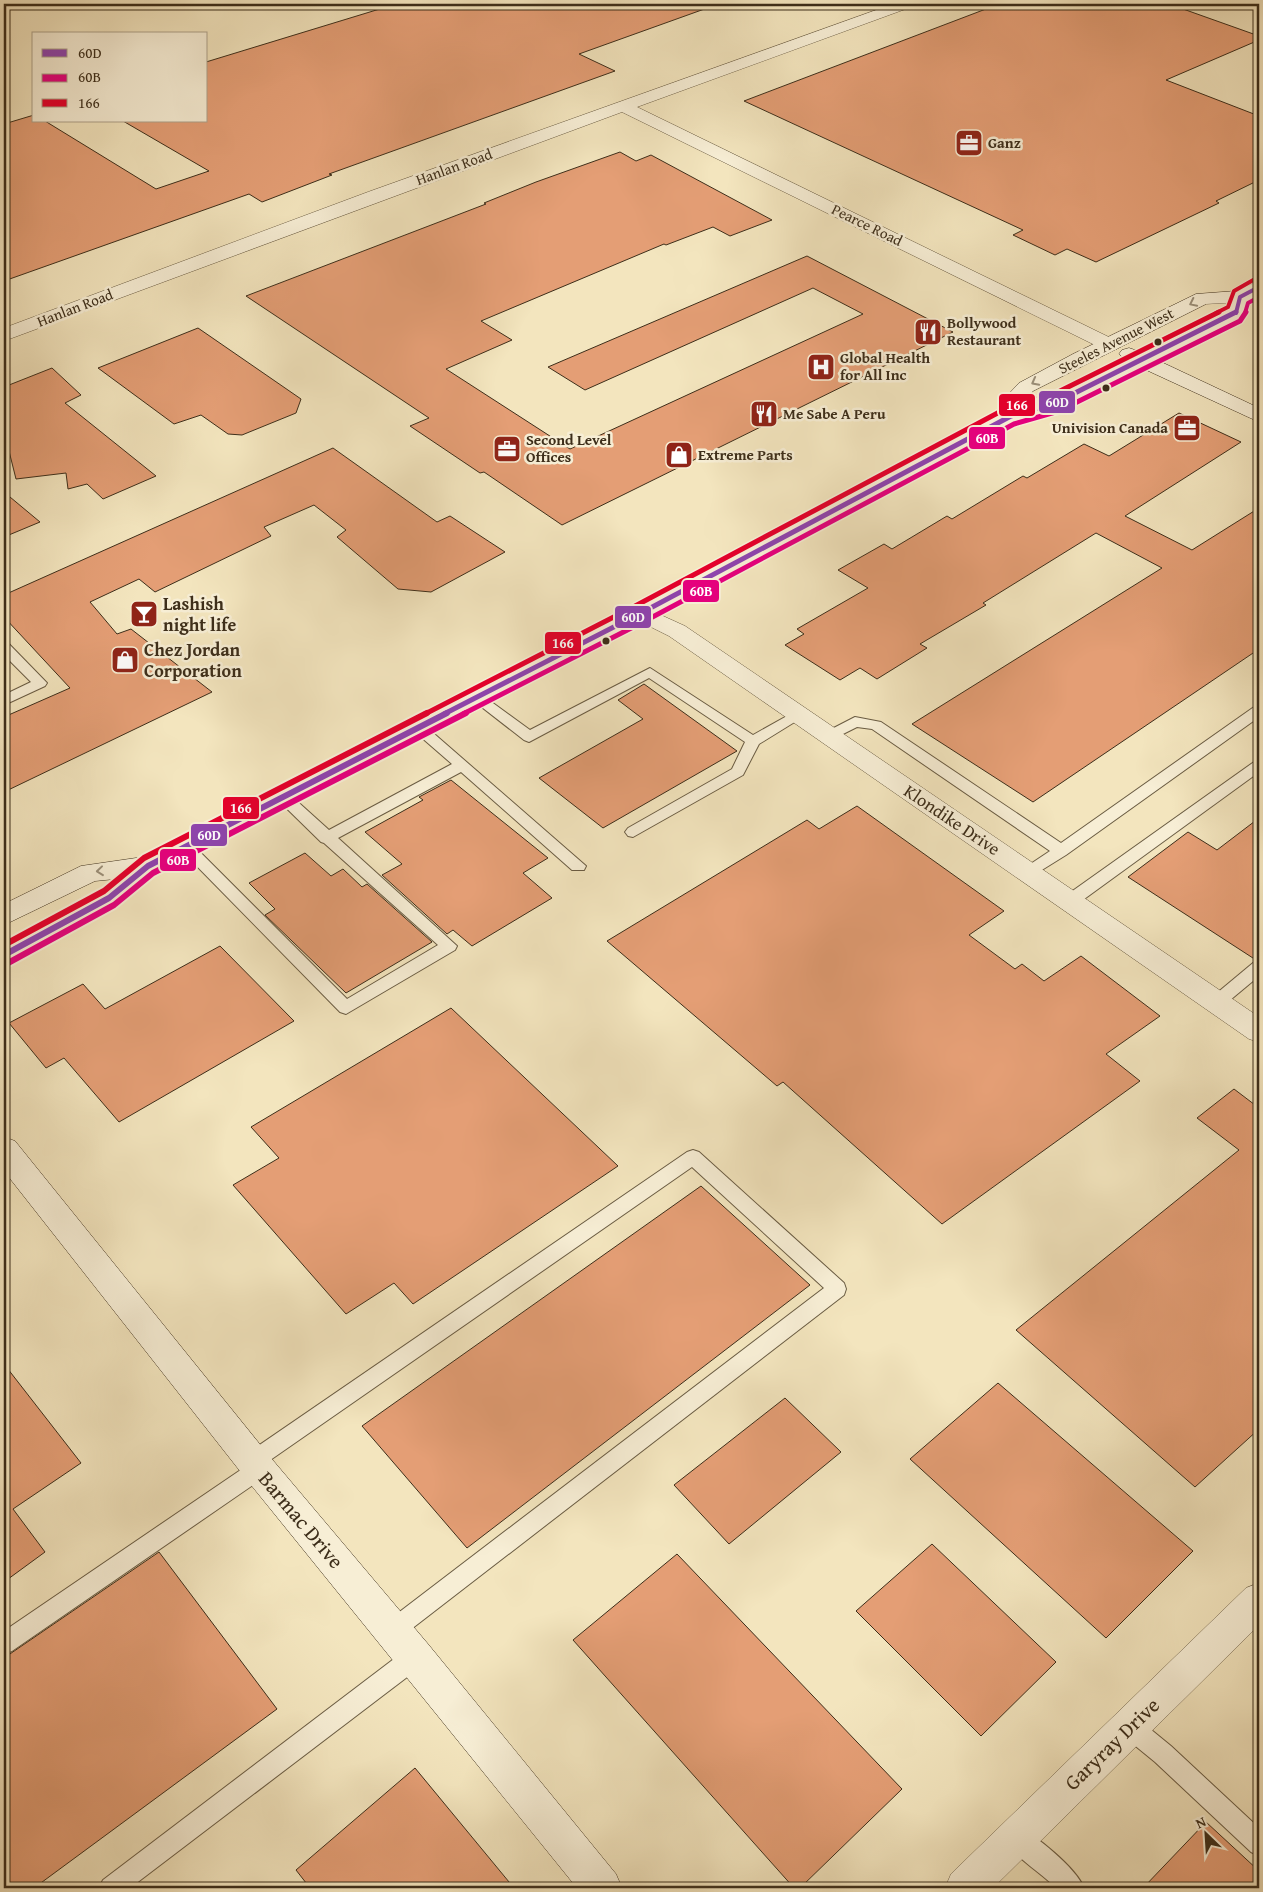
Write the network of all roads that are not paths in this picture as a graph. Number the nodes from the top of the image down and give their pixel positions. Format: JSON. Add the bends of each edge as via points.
{"nodes":[{"id":1,"x":906,"y":4,"type":"edge"},
{"id":2,"x":623,"y":106,"type":"junction"},
{"id":3,"x":1259,"y":287,"type":"edge"},
{"id":4,"x":1240,"y":298,"type":"junction"},
{"id":5,"x":4,"y":335,"type":"edge"},
{"id":6,"x":1110,"y":345,"type":"junction"},
{"id":7,"x":1141,"y":360,"type":"junction"},
{"id":8,"x":1011,"y":416,"type":"junction"},
{"id":9,"x":1259,"y":416,"type":"edge"},
{"id":10,"x":641,"y":614,"type":"junction"},
{"id":11,"x":4,"y":647,"type":"edge"},
{"id":12,"x":476,"y":698,"type":"junction"},
{"id":13,"x":4,"y":700,"type":"edge"},
{"id":14,"x":1259,"y":710,"type":"edge"},
{"id":15,"x":799,"y":715,"type":"junction"},
{"id":16,"x":419,"y":728,"type":"junction"},
{"id":17,"x":829,"y":736,"type":"junction"},
{"id":18,"x":753,"y":741,"type":"junction"},
{"id":19,"x":462,"y":765,"type":"junction"},
{"id":20,"x":1259,"y":765,"type":"edge"},
{"id":21,"x":283,"y":797,"type":"junction"},
{"id":22,"x":633,"y":832,"type":"dead end"},
{"id":23,"x":326,"y":838,"type":"junction"},
{"id":24,"x":186,"y":847,"type":"junction"},
{"id":25,"x":1061,"y":851,"type":"junction"},
{"id":26,"x":148,"y":866,"type":"junction"},
{"id":27,"x":578,"y":866,"type":"dead end"},
{"id":28,"x":1029,"y":873,"type":"junction"},
{"id":29,"x":1070,"y":901,"type":"junction"},
{"id":30,"x":4,"y":915,"type":"edge"},
{"id":31,"x":4,"y":955,"type":"edge"},
{"id":32,"x":1259,"y":967,"type":"edge"},
{"id":33,"x":1216,"y":1002,"type":"junction"},
{"id":34,"x":1259,"y":1031,"type":"edge"},
{"id":35,"x":4,"y":1149,"type":"edge"},
{"id":36,"x":256,"y":1466,"type":"junction"},
{"id":37,"x":1259,"y":1600,"type":"edge"},
{"id":38,"x":393,"y":1630,"type":"junction"},
{"id":39,"x":4,"y":1644,"type":"edge"},
{"id":40,"x":415,"y":1657,"type":"junction"},
{"id":41,"x":1130,"y":1727,"type":"junction"},
{"id":42,"x":1016,"y":1838,"type":"junction"},
{"id":43,"x":1259,"y":1844,"type":"edge"},
{"id":44,"x":111,"y":1888,"type":"edge"},
{"id":45,"x":602,"y":1888,"type":"edge"},
{"id":46,"x":965,"y":1888,"type":"edge"},
{"id":47,"x":1072,"y":1888,"type":"edge"}],
"edges":[{"from":1,"to":2,"type":"street","name":"Hanlan Road"},
{"from":2,"to":5,"type":"street","name":"Hanlan Road"},
{"from":2,"to":6,"type":"street","name":"Pearce Road"},
{"from":3,"to":4,"type":"street","name":"Steeles Avenue West"},
{"from":4,"to":6,"type":"street","name":"Steeles Avenue West","one_way":true,"via":[[1203,298]]},
{"from":4,"to":7,"type":"street","name":"Steeles Avenue West","via":[[1236,312]]},
{"from":6,"to":7,"type":"street","name":"Pearce Road"},
{"from":6,"to":8,"type":"street","name":"Steeles Avenue West","one_way":true,"via":[[1026,387],[1017,396]]},
{"from":7,"to":8,"type":"street","name":"Steeles Avenue West","via":[[1056,403]]},
{"from":7,"to":9,"type":"street","name":"Pearce Road"},
{"from":8,"to":10,"type":"street","name":"Steeles Avenue West"},
{"from":10,"to":12,"type":"street","name":"Steeles Avenue West"},
{"from":10,"to":15,"type":"street","name":"Klondike Drive","via":[[677,631]]},
{"from":11,"to":13,"type":"lane","via":[[40,683]]},
{"from":12,"to":16,"type":"street","name":"Steeles Avenue West"},
{"from":12,"to":18,"type":"lane","via":[[529,737],[650,672]]},
{"from":14,"to":25,"type":"lane"},
{"from":15,"to":17,"type":"street","name":"Klondike Drive"},
{"from":15,"to":18,"type":"lane"},
{"from":16,"to":19,"type":"lane"},
{"from":16,"to":21,"type":"street","name":"Steeles Avenue West"},
{"from":17,"to":25,"type":"lane","via":[[855,722],[876,725]]},
{"from":17,"to":28,"type":"street","name":"Klondike Drive"},
{"from":18,"to":22,"type":"lane","via":[[738,772]]},
{"from":19,"to":23,"type":"lane"},
{"from":19,"to":27,"type":"lane"},
{"from":20,"to":29,"type":"lane"},
{"from":21,"to":23,"type":"lane"},
{"from":21,"to":24,"type":"street","name":"Steeles Avenue West"},
{"from":23,"to":24,"type":"lane","via":[[448,946],[346,1008]]},
{"from":24,"to":26,"type":"street","name":"Steeles Avenue West"},
{"from":25,"to":28,"type":"lane"},
{"from":26,"to":30,"type":"street","name":"Steeles Avenue West","one_way":true,"via":[[90,872]]},
{"from":26,"to":31,"type":"street","name":"Steeles Avenue West","via":[[109,898]]},
{"from":28,"to":29,"type":"street","name":"Klondike Drive"},
{"from":29,"to":33,"type":"street","name":"Klondike Drive"},
{"from":32,"to":33,"type":"lane"},
{"from":33,"to":34,"type":"street","name":"Klondike Drive"},
{"from":35,"to":36,"type":"street","name":"Barmac Drive"},
{"from":36,"to":38,"type":"street","name":"Barmac Drive"},
{"from":36,"to":38,"type":"lane","via":[[693,1157],[837,1289]]},
{"from":36,"to":39,"type":"lane"},
{"from":37,"to":41,"type":"street","name":"Garyray Drive"},
{"from":38,"to":40,"type":"street","name":"Barmac Drive"},
{"from":40,"to":44,"type":"lane"},
{"from":40,"to":45,"type":"street","name":"Barmac Drive"},
{"from":41,"to":42,"type":"street","name":"Garyray Drive"},
{"from":41,"to":43,"type":"lane"},
{"from":42,"to":46,"type":"street","name":"Garyray Drive"},
{"from":42,"to":47,"type":"lane"}]}
